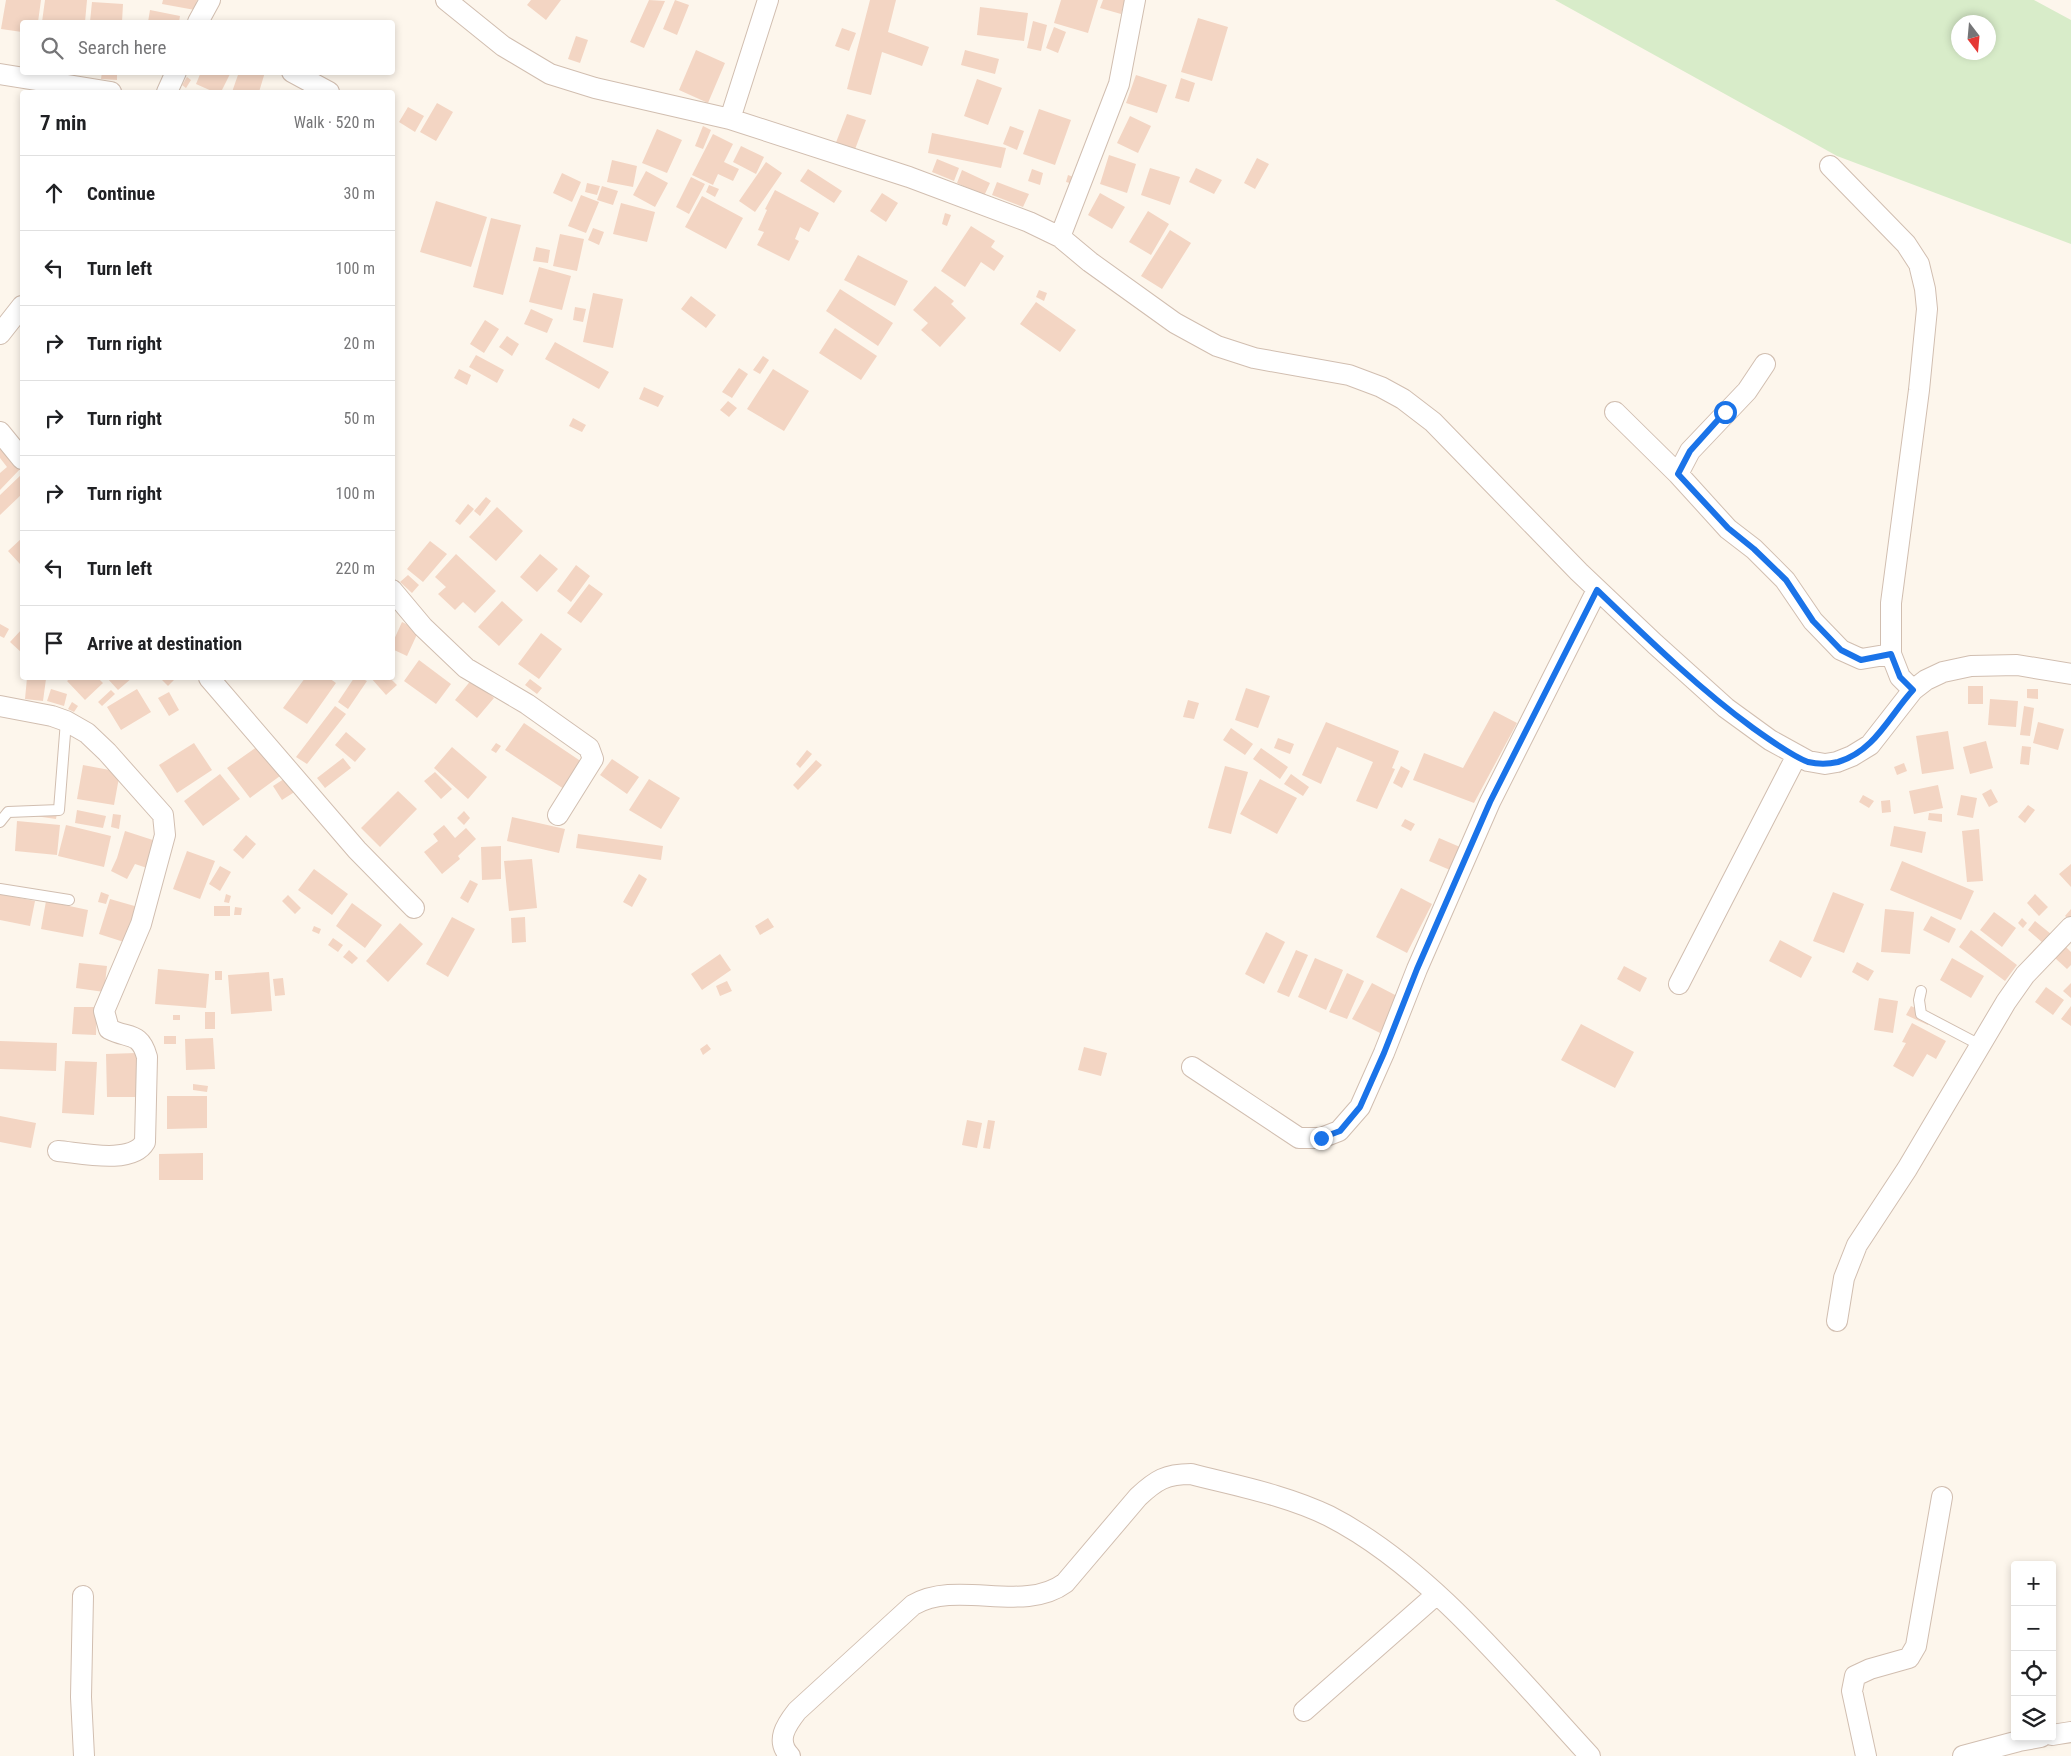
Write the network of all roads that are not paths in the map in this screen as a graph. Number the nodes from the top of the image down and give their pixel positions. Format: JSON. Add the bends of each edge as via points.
{"nodes":[{"id":1,"x":210,"y":0,"type":"edge"},
{"id":2,"x":446,"y":0,"type":"edge"},
{"id":3,"x":768,"y":0,"type":"edge"},
{"id":4,"x":1135,"y":0,"type":"edge"},
{"id":5,"x":202,"y":20,"type":"edge"},
{"id":6,"x":0,"y":74,"type":"edge"},
{"id":7,"x":175,"y":75,"type":"edge"},
{"id":8,"x":298,"y":75,"type":"edge"},
{"id":9,"x":99,"y":90,"type":"edge"},
{"id":10,"x":168,"y":90,"type":"edge"},
{"id":11,"x":326,"y":90,"type":"edge"},
{"id":12,"x":730,"y":118,"type":"junction"},
{"id":13,"x":1830,"y":166,"type":"dead end"},
{"id":14,"x":1060,"y":237,"type":"junction"},
{"id":15,"x":20,"y":308,"type":"edge"},
{"id":16,"x":2,"y":328,"type":"edge"},
{"id":17,"x":1765,"y":364,"type":"dead end"},
{"id":18,"x":1614,"y":412,"type":"dead end"},
{"id":19,"x":0,"y":432,"type":"edge"},
{"id":20,"x":20,"y":457,"type":"edge"},
{"id":21,"x":1678,"y":474,"type":"junction"},
{"id":22,"x":1597,"y":590,"type":"junction"},
{"id":23,"x":395,"y":593,"type":"edge"},
{"id":24,"x":1891,"y":654,"type":"junction"},
{"id":25,"x":2071,"y":674,"type":"edge"},
{"id":26,"x":211,"y":680,"type":"edge"},
{"id":27,"x":1913,"y":690,"type":"junction"},
{"id":28,"x":0,"y":706,"type":"edge"},
{"id":29,"x":66,"y":721,"type":"junction"},
{"id":30,"x":1797,"y":755,"type":"junction"},
{"id":31,"x":558,"y":814,"type":"dead end"},
{"id":32,"x":0,"y":822,"type":"edge"},
{"id":33,"x":0,"y":888,"type":"edge"},
{"id":34,"x":69,"y":900,"type":"dead end"},
{"id":35,"x":414,"y":908,"type":"dead end"},
{"id":36,"x":2071,"y":927,"type":"edge"},
{"id":37,"x":1679,"y":984,"type":"dead end"},
{"id":38,"x":1921,"y":991,"type":"dead end"},
{"id":39,"x":1980,"y":1045,"type":"junction"},
{"id":40,"x":1192,"y":1066,"type":"dead end"},
{"id":41,"x":58,"y":1151,"type":"dead end"},
{"id":42,"x":1837,"y":1321,"type":"dead end"},
{"id":43,"x":1942,"y":1497,"type":"dead end"},
{"id":44,"x":1437,"y":1594,"type":"junction"},
{"id":45,"x":83,"y":1596,"type":"dead end"},
{"id":46,"x":1304,"y":1711,"type":"dead end"},
{"id":47,"x":2071,"y":1732,"type":"edge"},
{"id":48,"x":2056,"y":1734,"type":"edge"},
{"id":49,"x":2019,"y":1741,"type":"edge"},
{"id":50,"x":84,"y":1756,"type":"edge"},
{"id":51,"x":790,"y":1756,"type":"edge"},
{"id":52,"x":1590,"y":1756,"type":"edge"},
{"id":53,"x":1866,"y":1756,"type":"edge"},
{"id":54,"x":1963,"y":1756,"type":"edge"}],
"edges":[{"from":1,"to":5,"type":"street"},
{"from":2,"to":12,"type":"street","via":[[503,46],[550,74],[595,88]]},
{"from":3,"to":12,"type":"street"},
{"from":4,"to":14,"type":"street","via":[[1119,84]]},
{"from":6,"to":9,"type":"street"},
{"from":7,"to":10,"type":"street"},
{"from":8,"to":11,"type":"street"},
{"from":12,"to":14,"type":"street","via":[[909,177]]},
{"from":13,"to":24,"type":"street","via":[[1906,244],[1919,264],[1925,288],[1927,309],[1919,390],[1891,603]]},
{"from":14,"to":22,"type":"street","via":[[1175,324],[1217,346],[1254,358],[1350,375],[1403,399],[1433,422]]},
{"from":15,"to":16,"type":"street"},
{"from":17,"to":21,"type":"street","via":[[1747,391],[1690,451]]},
{"from":18,"to":21,"type":"street"},
{"from":19,"to":20,"type":"street"},
{"from":21,"to":24,"type":"street","via":[[1728,528],[1786,580],[1813,621],[1841,650],[1861,660]]},
{"from":22,"to":30,"type":"street","via":[[1726,708]]},
{"from":22,"to":40,"type":"street","via":[[1490,802],[1360,1107],[1340,1131],[1321,1138],[1299,1138]]},
{"from":23,"to":31,"type":"street","via":[[466,668],[527,704],[590,748],[593,759]]},
{"from":24,"to":27,"type":"street","via":[[1900,677]]},
{"from":25,"to":27,"type":"street","via":[[2017,665],[1970,666],[1943,672]]},
{"from":26,"to":35,"type":"street","via":[[357,850]]},
{"from":27,"to":30,"type":"street","via":[[1870,744],[1852,756],[1825,764],[1808,762]]},
{"from":28,"to":29,"type":"street"},
{"from":29,"to":32,"type":"lane","via":[[59,810],[8,812]]},
{"from":29,"to":41,"type":"street","via":[[87,733],[107,752],[164,815],[166,826],[141,924],[104,1011],[109,1029],[136,1037],[145,1048],[145,1142],[136,1152],[118,1156]]},
{"from":30,"to":37,"type":"street"},
{"from":33,"to":34,"type":"lane"},
{"from":36,"to":39,"type":"street","via":[[2025,975]]},
{"from":38,"to":39,"type":"lane","via":[[1921,1014]]},
{"from":39,"to":42,"type":"street","via":[[1858,1245],[1844,1278]]},
{"from":43,"to":53,"type":"street","via":[[1916,1646],[1909,1658],[1855,1676],[1852,1691]]},
{"from":44,"to":46,"type":"street"},
{"from":44,"to":51,"type":"street","via":[[1358,1532],[1327,1515],[1277,1497],[1191,1474],[1175,1474],[1155,1482],[1138,1497],[1058,1588],[1032,1595],[934,1596],[913,1605],[797,1711],[783,1733],[783,1747]]},
{"from":44,"to":52,"type":"street"},
{"from":45,"to":50,"type":"street","via":[[81,1696]]},
{"from":47,"to":48,"type":"street"},
{"from":49,"to":54,"type":"street"}]}
